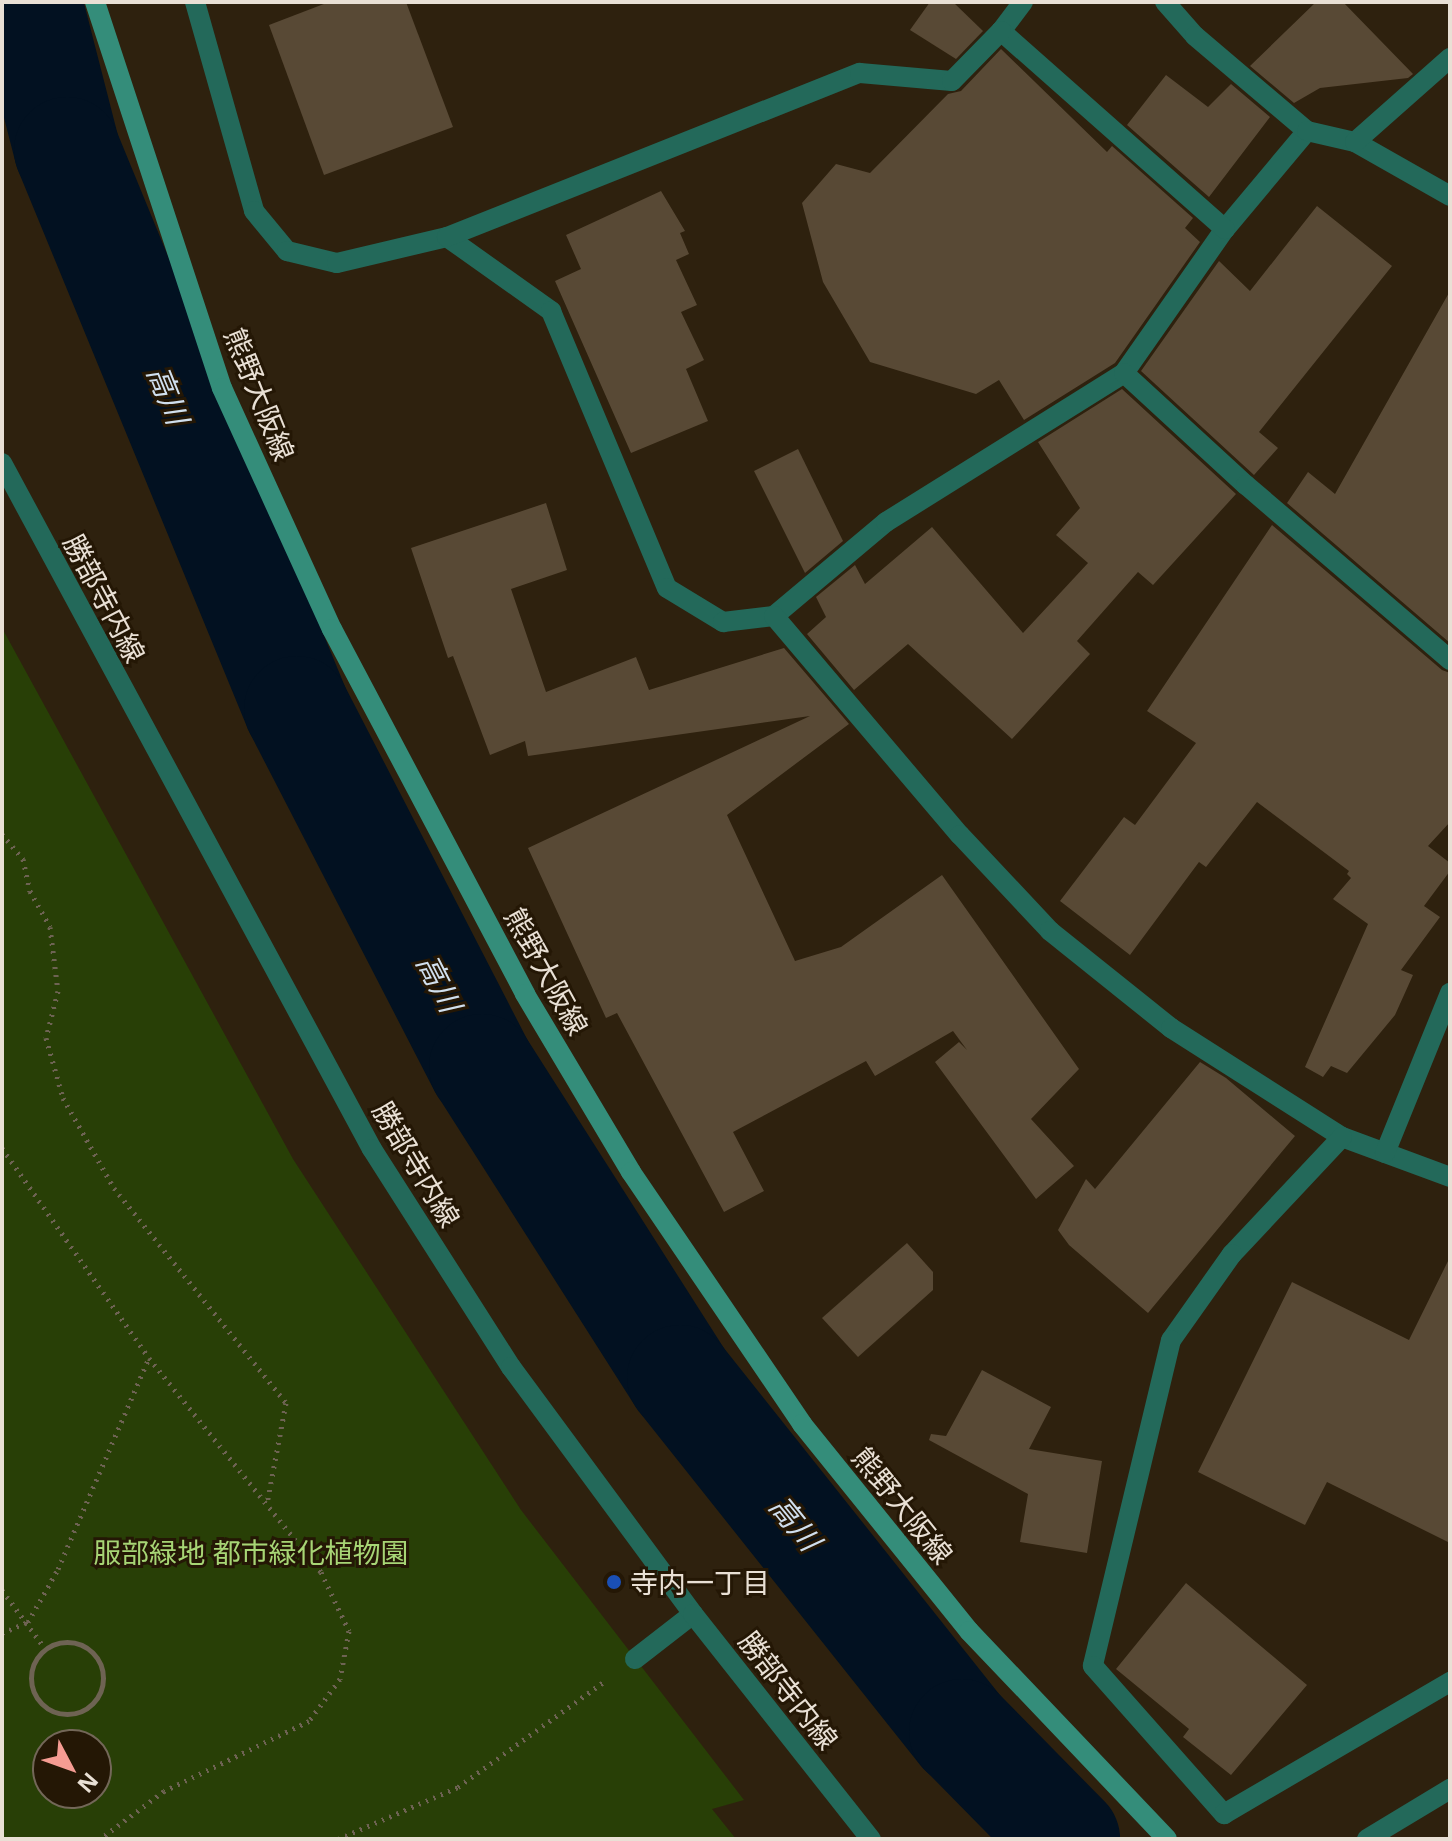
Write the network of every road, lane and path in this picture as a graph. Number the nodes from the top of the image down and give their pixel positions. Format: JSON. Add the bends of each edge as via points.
{"nodes":[{"id":1,"x":95,"y":2,"type":"edge"},
{"id":2,"x":195,"y":2,"type":"edge"},
{"id":3,"x":1023,"y":2,"type":"edge"},
{"id":4,"x":1165,"y":2,"type":"edge"},
{"id":5,"x":1001,"y":31,"type":"junction"},
{"id":6,"x":1450,"y":58,"type":"edge"},
{"id":7,"x":1307,"y":131,"type":"junction"},
{"id":8,"x":1355,"y":142,"type":"junction"},
{"id":9,"x":1450,"y":196,"type":"edge"},
{"id":10,"x":1225,"y":229,"type":"junction"},
{"id":11,"x":447,"y":237,"type":"junction"},
{"id":12,"x":1124,"y":373,"type":"junction"},
{"id":13,"x":2,"y":463,"type":"edge"},
{"id":14,"x":774,"y":616,"type":"junction"},
{"id":15,"x":1450,"y":660,"type":"edge"},
{"id":16,"x":2,"y":834,"type":"edge"},
{"id":17,"x":1450,"y":993,"type":"edge"},
{"id":18,"x":1342,"y":1137,"type":"junction"},
{"id":19,"x":2,"y":1148,"type":"edge"},
{"id":20,"x":1385,"y":1153,"type":"junction"},
{"id":21,"x":1450,"y":1177,"type":"edge"},
{"id":22,"x":149,"y":1358,"type":"junction"},
{"id":23,"x":267,"y":1504,"type":"junction"},
{"id":24,"x":2,"y":1590,"type":"edge"},
{"id":25,"x":693,"y":1614,"type":"junction"},
{"id":26,"x":28,"y":1622,"type":"junction"},
{"id":27,"x":2,"y":1633,"type":"edge"},
{"id":28,"x":44,"y":1647,"type":"junction"},
{"id":29,"x":635,"y":1659,"type":"joint"},
{"id":30,"x":1450,"y":1682,"type":"edge"},
{"id":31,"x":1450,"y":1789,"type":"edge"},
{"id":32,"x":100,"y":1839,"type":"edge"},
{"id":33,"x":338,"y":1839,"type":"edge"},
{"id":34,"x":871,"y":1839,"type":"edge"},
{"id":35,"x":1167,"y":1839,"type":"edge"},
{"id":36,"x":1367,"y":1839,"type":"edge"}],
"edges":[{"from":1,"to":35,"type":"main road","name":"熊野大阪線","via":[[222,388],[332,629],[525,994],[631,1172],[802,1424],[969,1631]]},
{"from":2,"to":11,"type":"street","via":[[254,211],[287,251],[337,263]]},
{"from":3,"to":5,"type":"street"},
{"from":4,"to":7,"type":"street","via":[[1195,36]]},
{"from":5,"to":10,"type":"street"},
{"from":5,"to":11,"type":"street","via":[[952,81],[860,73]]},
{"from":6,"to":8,"type":"street"},
{"from":7,"to":8,"type":"street"},
{"from":7,"to":10,"type":"street"},
{"from":8,"to":9,"type":"street"},
{"from":10,"to":12,"type":"street"},
{"from":11,"to":14,"type":"street","via":[[551,311],[667,588],[723,622]]},
{"from":12,"to":14,"type":"street","via":[[886,522]]},
{"from":12,"to":15,"type":"street"},
{"from":13,"to":25,"type":"street","name":"勝部寺内線","via":[[372,1149],[511,1367]]},
{"from":14,"to":18,"type":"street","via":[[917,786],[1050,931],[1171,1028]]},
{"from":16,"to":23,"type":"path","via":[[23,859],[30,891],[50,927],[58,991],[46,1038],[63,1098],[114,1188],[286,1403]]},
{"from":17,"to":20,"type":"street"},
{"from":18,"to":20,"type":"street"},
{"from":18,"to":30,"type":"street","via":[[1232,1254],[1171,1340],[1093,1666],[1224,1814]]},
{"from":19,"to":22,"type":"path"},
{"from":20,"to":21,"type":"street"},
{"from":22,"to":23,"type":"path"},
{"from":22,"to":26,"type":"path","via":[[58,1569]]},
{"from":23,"to":32,"type":"path","via":[[321,1572],[349,1631],[340,1679],[309,1721],[164,1791]]},
{"from":24,"to":26,"type":"path"},
{"from":25,"to":29,"type":"street"},
{"from":25,"to":34,"type":"street","name":"勝部寺内線"},
{"from":26,"to":27,"type":"path"},
{"from":26,"to":28,"type":"path"},
{"from":28,"to":28,"type":"path","via":[[67,1641],[88,1647],[103,1666],[102,1689],[88,1708],[66,1716],[44,1708],[31,1689],[31,1666]]},
{"from":29,"to":33,"type":"path","via":[[458,1787]]},
{"from":31,"to":36,"type":"street"}]}
